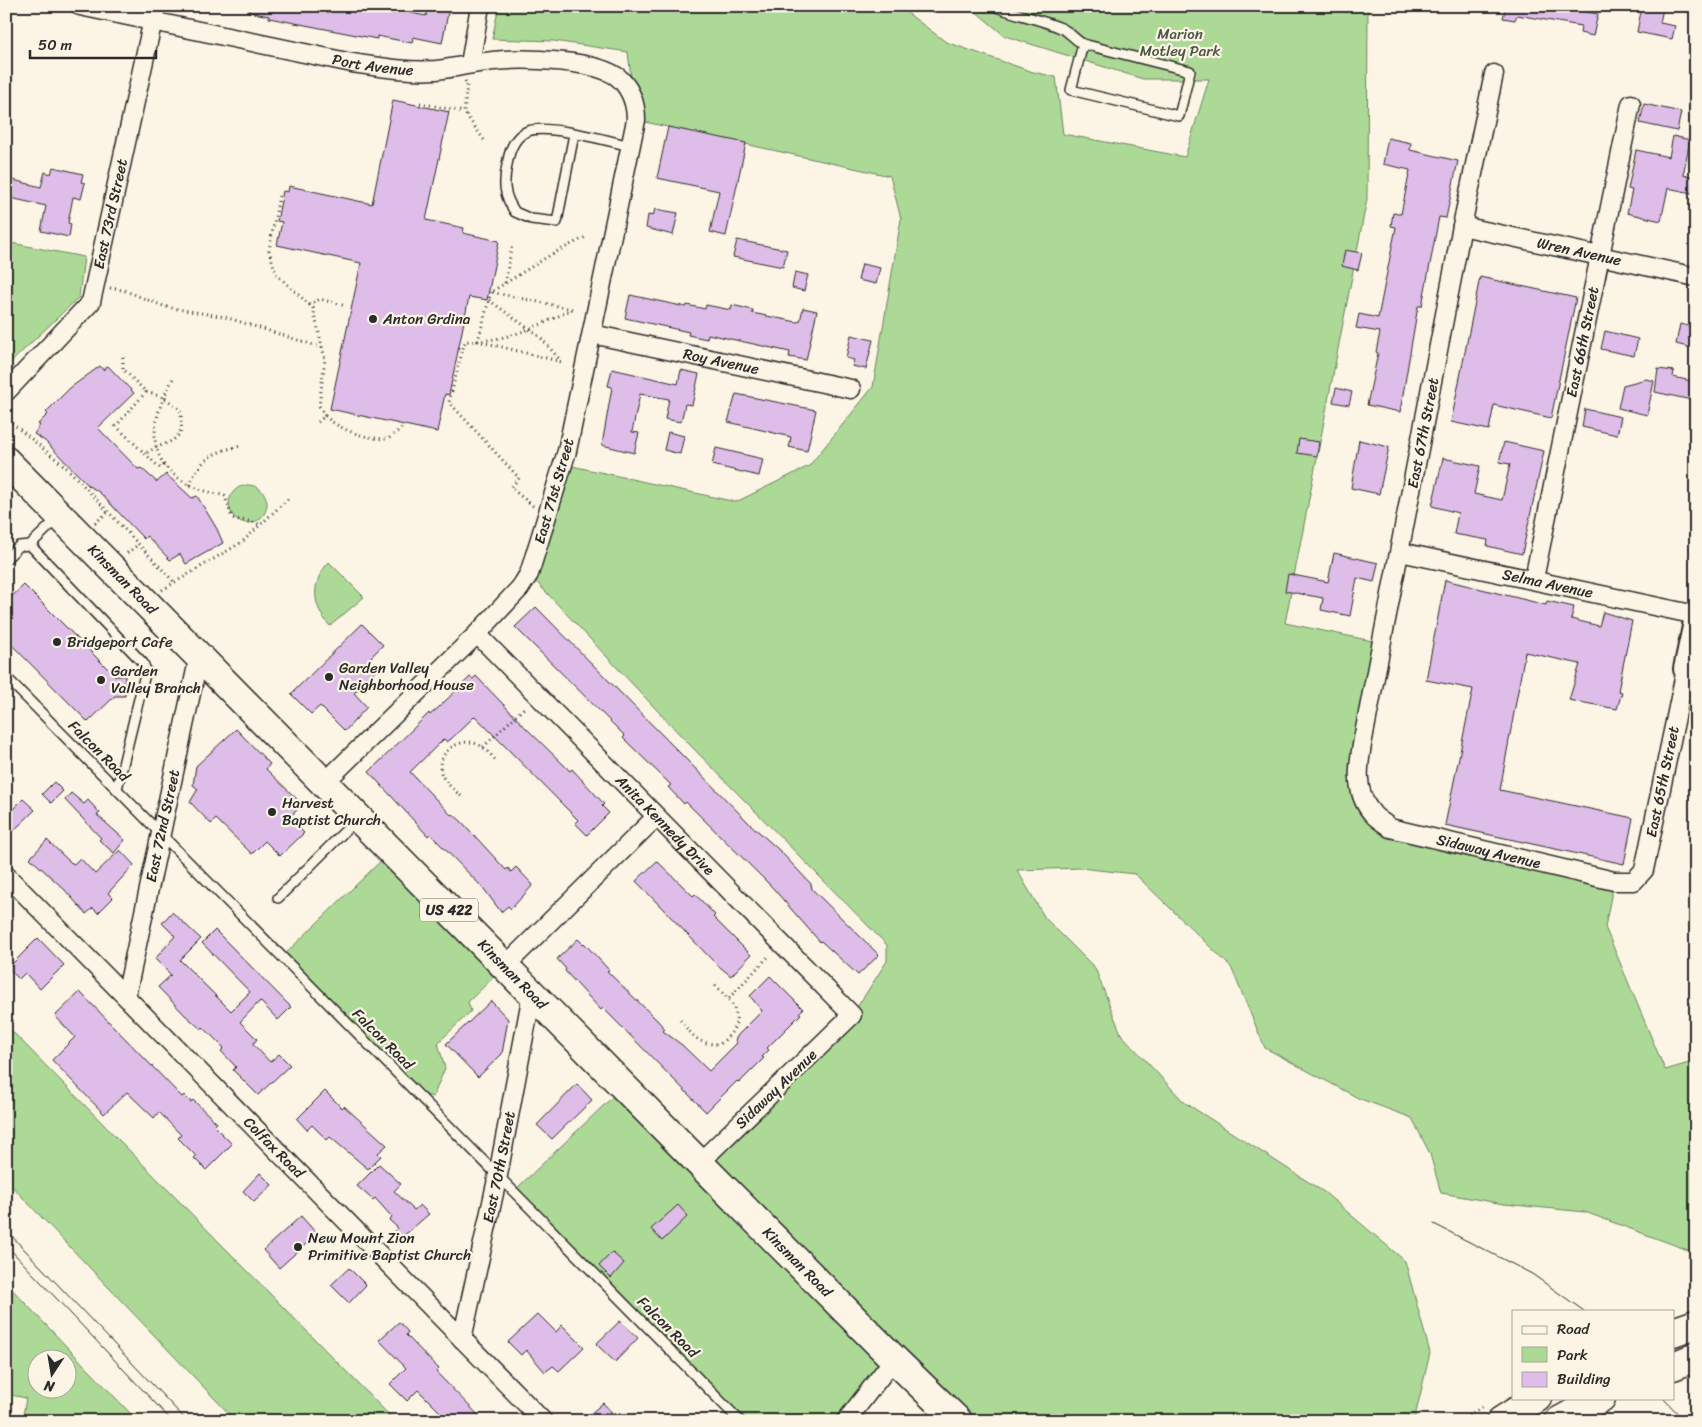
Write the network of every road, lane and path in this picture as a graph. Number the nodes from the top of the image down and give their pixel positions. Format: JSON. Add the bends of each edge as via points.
{"nodes":[{"id":1,"x":80,"y":6,"type":"edge"},
{"id":2,"x":480,"y":6,"type":"edge"},
{"id":3,"x":994,"y":6,"type":"edge"},
{"id":4,"x":154,"y":14,"type":"edge"},
{"id":5,"x":1083,"y":44,"type":"junction"},
{"id":6,"x":467,"y":71,"type":"junction"},
{"id":7,"x":1494,"y":74,"type":"dead end"},
{"id":8,"x":420,"y":103,"type":"dead end"},
{"id":9,"x":1631,"y":104,"type":"dead end"},
{"id":10,"x":464,"y":112,"type":"junction"},
{"id":11,"x":636,"y":120,"type":"joint"},
{"id":12,"x":574,"y":134,"type":"junction"},
{"id":13,"x":484,"y":140,"type":"dead end"},
{"id":14,"x":631,"y":146,"type":"junction"},
{"id":15,"x":280,"y":196,"type":"dead end"},
{"id":16,"x":1462,"y":226,"type":"junction"},
{"id":17,"x":588,"y":236,"type":"dead end"},
{"id":18,"x":512,"y":245,"type":"dead end"},
{"id":19,"x":1599,"y":255,"type":"junction"},
{"id":20,"x":1696,"y":277,"type":"edge"},
{"id":21,"x":505,"y":284,"type":"junction"},
{"id":22,"x":110,"y":288,"type":"dead end"},
{"id":23,"x":491,"y":292,"type":"junction"},
{"id":24,"x":489,"y":300,"type":"junction"},
{"id":25,"x":310,"y":305,"type":"junction"},
{"id":26,"x":346,"y":306,"type":"dead end"},
{"id":27,"x":531,"y":330,"type":"junction"},
{"id":28,"x":592,"y":334,"type":"junction"},
{"id":29,"x":478,"y":342,"type":"junction"},
{"id":30,"x":323,"y":348,"type":"junction"},
{"id":31,"x":123,"y":358,"type":"dead end"},
{"id":32,"x":173,"y":379,"type":"dead end"},
{"id":33,"x":851,"y":389,"type":"dead end"},
{"id":34,"x":6,"y":392,"type":"edge"},
{"id":35,"x":146,"y":392,"type":"junction"},
{"id":36,"x":163,"y":397,"type":"junction"},
{"id":37,"x":325,"y":416,"type":"junction"},
{"id":38,"x":8,"y":420,"type":"dead end"},
{"id":39,"x":318,"y":422,"type":"dead end"},
{"id":40,"x":402,"y":427,"type":"dead end"},
{"id":41,"x":156,"y":446,"type":"junction"},
{"id":42,"x":241,"y":446,"type":"dead end"},
{"id":43,"x":145,"y":454,"type":"junction"},
{"id":44,"x":6,"y":461,"type":"edge"},
{"id":45,"x":164,"y":464,"type":"junction"},
{"id":46,"x":190,"y":485,"type":"junction"},
{"id":47,"x":290,"y":497,"type":"dead end"},
{"id":48,"x":533,"y":506,"type":"dead end"},
{"id":49,"x":108,"y":512,"type":"junction"},
{"id":50,"x":60,"y":516,"type":"junction"},
{"id":51,"x":94,"y":523,"type":"dead end"},
{"id":52,"x":260,"y":525,"type":"junction"},
{"id":53,"x":138,"y":544,"type":"junction"},
{"id":54,"x":30,"y":545,"type":"junction"},
{"id":55,"x":1400,"y":552,"type":"junction"},
{"id":56,"x":125,"y":554,"type":"dead end"},
{"id":57,"x":6,"y":559,"type":"edge"},
{"id":58,"x":1534,"y":579,"type":"junction"},
{"id":59,"x":175,"y":583,"type":"junction"},
{"id":60,"x":162,"y":591,"type":"dead end"},
{"id":61,"x":1696,"y":614,"type":"edge"},
{"id":62,"x":1696,"y":622,"type":"edge"},
{"id":63,"x":477,"y":634,"type":"junction"},
{"id":64,"x":199,"y":656,"type":"junction"},
{"id":65,"x":1691,"y":670,"type":"edge"},
{"id":66,"x":6,"y":677,"type":"edge"},
{"id":67,"x":524,"y":708,"type":"dead end"},
{"id":68,"x":483,"y":747,"type":"junction"},
{"id":69,"x":497,"y":762,"type":"dead end"},
{"id":70,"x":324,"y":783,"type":"junction"},
{"id":71,"x":117,"y":789,"type":"junction"},
{"id":72,"x":1360,"y":793,"type":"joint"},
{"id":73,"x":461,"y":796,"type":"dead end"},
{"id":74,"x":656,"y":817,"type":"junction"},
{"id":75,"x":358,"y":818,"type":"junction"},
{"id":76,"x":161,"y":834,"type":"junction"},
{"id":77,"x":6,"y":875,"type":"edge"},
{"id":78,"x":1634,"y":880,"type":"joint"},
{"id":79,"x":278,"y":898,"type":"dead end"},
{"id":80,"x":768,"y":957,"type":"dead end"},
{"id":81,"x":505,"y":966,"type":"junction"},
{"id":82,"x":715,"y":985,"type":"dead end"},
{"id":83,"x":532,"y":994,"type":"junction"},
{"id":84,"x":126,"y":996,"type":"junction"},
{"id":85,"x":729,"y":998,"type":"junction"},
{"id":86,"x":852,"y":1015,"type":"joint"},
{"id":87,"x":680,"y":1020,"type":"dead end"},
{"id":88,"x":699,"y":1163,"type":"junction"},
{"id":89,"x":498,"y":1175,"type":"junction"},
{"id":90,"x":1696,"y":1324,"type":"edge"},
{"id":91,"x":1674,"y":1332,"type":"edge"},
{"id":92,"x":462,"y":1339,"type":"junction"},
{"id":93,"x":1696,"y":1357,"type":"edge"},
{"id":94,"x":894,"y":1359,"type":"junction"},
{"id":95,"x":1674,"y":1366,"type":"edge"},
{"id":96,"x":1532,"y":1400,"type":"edge"},
{"id":97,"x":1598,"y":1400,"type":"edge"},
{"id":98,"x":1500,"y":1413,"type":"edge"},
{"id":99,"x":543,"y":1421,"type":"edge"},
{"id":100,"x":740,"y":1421,"type":"edge"},
{"id":101,"x":846,"y":1421,"type":"edge"},
{"id":102,"x":958,"y":1421,"type":"edge"},
{"id":103,"x":1460,"y":1421,"type":"edge"},
{"id":104,"x":1559,"y":1421,"type":"edge"}],
"edges":[{"from":1,"to":4,"type":"street","name":"Port Avenue"},
{"from":2,"to":6,"type":"street"},
{"from":3,"to":5,"type":"lane","via":[[1052,24]]},
{"from":4,"to":6,"type":"street","name":"Port Avenue","via":[[352,63],[394,69]]},
{"from":4,"to":34,"type":"street","name":"East 73rd Street","via":[[91,302]]},
{"from":5,"to":5,"type":"lane","via":[[1190,71],[1178,116],[1072,90]]},
{"from":6,"to":10,"type":"path"},
{"from":6,"to":11,"type":"street","name":"Port Avenue","via":[[519,60],[558,62],[608,72],[619,78],[629,91],[636,105]]},
{"from":7,"to":16,"type":"street","name":"East 67th Street"},
{"from":8,"to":10,"type":"path"},
{"from":9,"to":19,"type":"street","name":"East 66th Street"},
{"from":10,"to":13,"type":"path"},
{"from":11,"to":14,"type":"street","name":"East 71st Street"},
{"from":12,"to":12,"type":"lane","via":[[528,131],[513,143],[504,191],[515,212],[531,219],[557,222]]},
{"from":12,"to":14,"type":"lane"},
{"from":14,"to":28,"type":"street","name":"East 71st Street"},
{"from":15,"to":25,"type":"path","via":[[269,250],[276,274]]},
{"from":16,"to":19,"type":"street","name":"Wren Avenue"},
{"from":16,"to":55,"type":"street","name":"East 67th Street"},
{"from":17,"to":21,"type":"path"},
{"from":18,"to":21,"type":"path"},
{"from":19,"to":20,"type":"street","name":"Wren Avenue"},
{"from":19,"to":58,"type":"street","name":"East 66th Street"},
{"from":21,"to":23,"type":"path"},
{"from":22,"to":30,"type":"path","via":[[166,307],[225,317]]},
{"from":23,"to":24,"type":"path"},
{"from":23,"to":27,"type":"path","via":[[572,309]]},
{"from":24,"to":27,"type":"path"},
{"from":24,"to":29,"type":"path"},
{"from":25,"to":26,"type":"path","via":[[320,299]]},
{"from":25,"to":30,"type":"path"},
{"from":27,"to":29,"type":"path"},
{"from":27,"to":29,"type":"path","via":[[562,362]]},
{"from":28,"to":33,"type":"street","name":"Roy Avenue"},
{"from":28,"to":63,"type":"street","name":"East 71st Street","via":[[566,451],[529,574]]},
{"from":29,"to":48,"type":"path","via":[[465,341],[449,402],[519,478],[510,488]]},
{"from":30,"to":37,"type":"path","via":[[325,360],[319,406]]},
{"from":31,"to":35,"type":"path","via":[[123,369]]},
{"from":32,"to":36,"type":"path"},
{"from":35,"to":36,"type":"path"},
{"from":35,"to":43,"type":"path","via":[[116,426]]},
{"from":36,"to":41,"type":"path","via":[[156,420]]},
{"from":36,"to":41,"type":"path","via":[[180,409],[183,422],[177,437],[169,444]]},
{"from":37,"to":39,"type":"path"},
{"from":37,"to":40,"type":"path","via":[[334,425],[374,439],[388,439]]},
{"from":38,"to":49,"type":"path","via":[[68,468]]},
{"from":41,"to":43,"type":"path"},
{"from":41,"to":45,"type":"path","via":[[159,459]]},
{"from":42,"to":46,"type":"path","via":[[226,448],[206,458]]},
{"from":43,"to":45,"type":"path","via":[[160,468]]},
{"from":44,"to":50,"type":"main road","name":"Kinsman Road","number":"US 422"},
{"from":45,"to":46,"type":"path"},
{"from":46,"to":52,"type":"path","via":[[225,496],[232,518]]},
{"from":47,"to":52,"type":"path"},
{"from":49,"to":51,"type":"path"},
{"from":49,"to":53,"type":"path"},
{"from":50,"to":54,"type":"lane"},
{"from":50,"to":64,"type":"main road","name":"Kinsman Road","number":"US 422"},
{"from":52,"to":59,"type":"path","via":[[242,542]]},
{"from":53,"to":56,"type":"path"},
{"from":53,"to":59,"type":"path"},
{"from":54,"to":57,"type":"lane","via":[[19,546]]},
{"from":54,"to":71,"type":"lane","via":[[143,663],[146,670]]},
{"from":55,"to":58,"type":"street","name":"Selma Avenue"},
{"from":55,"to":72,"type":"street","name":"East 67th Street","via":[[1358,767]]},
{"from":58,"to":61,"type":"street","name":"Selma Avenue"},
{"from":59,"to":60,"type":"path"},
{"from":62,"to":65,"type":"street","name":"East 65th Street"},
{"from":63,"to":70,"type":"street","name":"East 71st Street"},
{"from":63,"to":74,"type":"street","name":"Anita Kennedy Drive"},
{"from":64,"to":70,"type":"main road","name":"Kinsman Road","number":"US 422"},
{"from":64,"to":76,"type":"street","name":"East 72nd Street"},
{"from":65,"to":78,"type":"street","name":"East 65th Street","via":[[1644,870]]},
{"from":66,"to":71,"type":"lane","name":"Falcon Road"},
{"from":67,"to":68,"type":"path"},
{"from":68,"to":69,"type":"path"},
{"from":68,"to":73,"type":"path","via":[[461,742],[442,759],[440,769],[446,781]]},
{"from":70,"to":75,"type":"main road","name":"Kinsman Road","number":"US 422"},
{"from":71,"to":76,"type":"lane","name":"Falcon Road"},
{"from":72,"to":78,"type":"street","name":"Sidaway Avenue","via":[[1372,813],[1390,828],[1614,881]]},
{"from":74,"to":81,"type":"street"},
{"from":74,"to":86,"type":"street","name":"Anita Kennedy Drive"},
{"from":75,"to":79,"type":"lane"},
{"from":75,"to":81,"type":"main road","name":"Kinsman Road","number":"US 422"},
{"from":76,"to":84,"type":"street","name":"East 72nd Street"},
{"from":76,"to":89,"type":"lane","name":"Falcon Road"},
{"from":77,"to":84,"type":"street","name":"Colfax Road"},
{"from":80,"to":85,"type":"path"},
{"from":81,"to":83,"type":"main road","name":"Kinsman Road","number":"US 422"},
{"from":82,"to":85,"type":"path"},
{"from":83,"to":88,"type":"main road","name":"Kinsman Road","number":"US 422"},
{"from":83,"to":89,"type":"street","name":"East 70th Street"},
{"from":84,"to":92,"type":"street","name":"Colfax Road"},
{"from":85,"to":87,"type":"path","via":[[736,1010],[736,1024],[732,1035],[720,1044],[707,1044],[694,1037]]},
{"from":86,"to":88,"type":"street","name":"Sidaway Avenue"},
{"from":88,"to":94,"type":"main road","name":"Kinsman Road","number":"US 422"},
{"from":89,"to":92,"type":"street","name":"East 70th Street"},
{"from":89,"to":100,"type":"lane","name":"Falcon Road"},
{"from":90,"to":91,"type":"main road"},
{"from":92,"to":99,"type":"street","name":"Colfax Road"},
{"from":93,"to":95,"type":"main road"},
{"from":94,"to":101,"type":"street"},
{"from":94,"to":102,"type":"main road","name":"Kinsman Road","number":"US 422"},
{"from":96,"to":98,"type":"main road"},
{"from":97,"to":104,"type":"main road"},
{"from":98,"to":103,"type":"path"}]}
